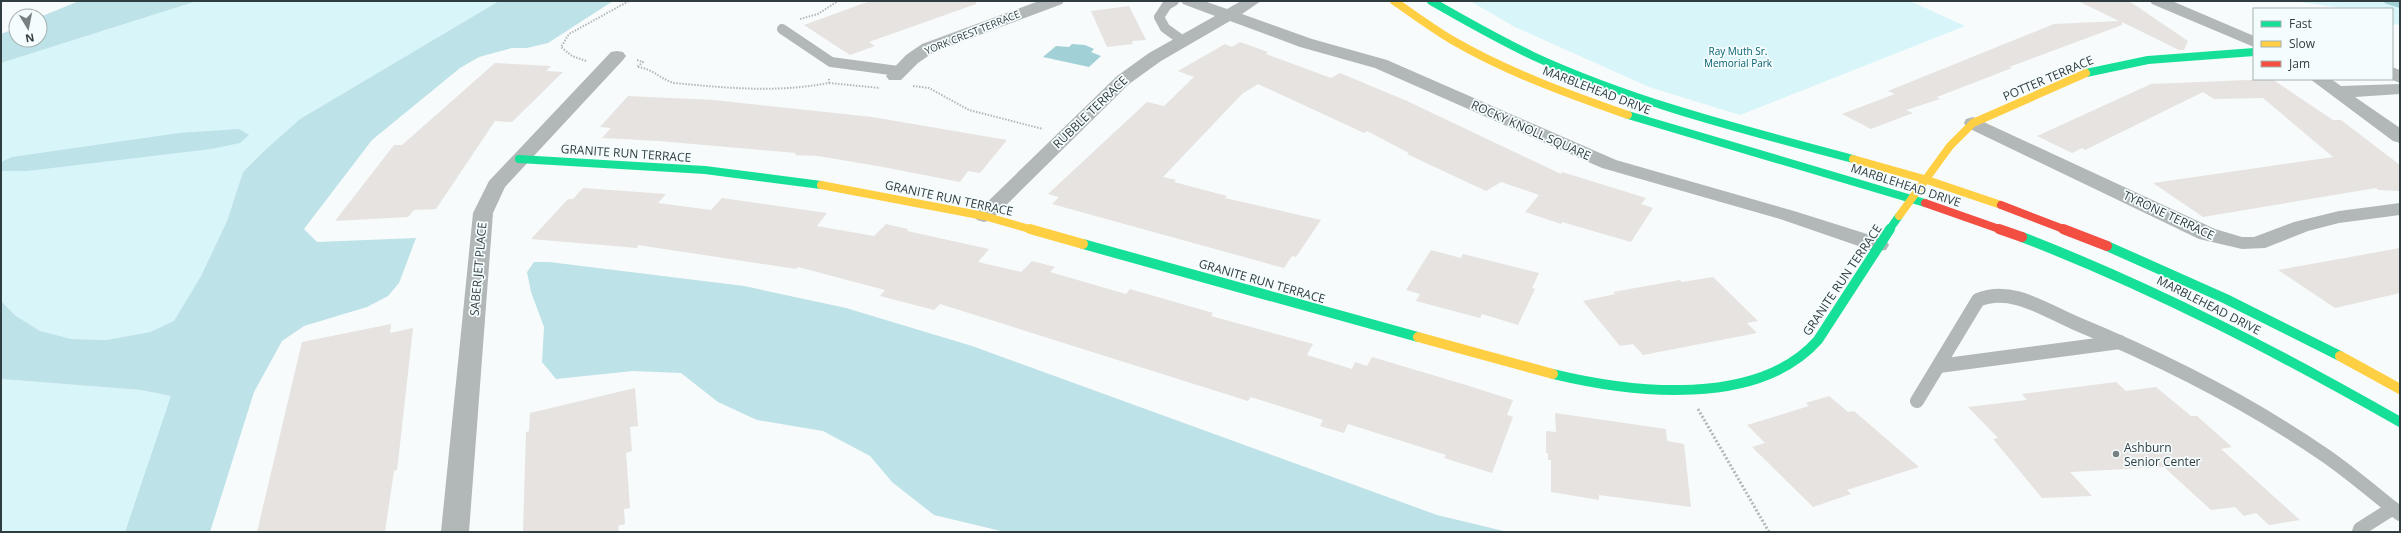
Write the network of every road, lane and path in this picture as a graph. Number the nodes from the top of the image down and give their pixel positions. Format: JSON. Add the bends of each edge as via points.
{"nodes":[{"id":1,"x":629,"y":1,"type":"edge"},
{"id":2,"x":838,"y":1,"type":"edge"},
{"id":3,"x":1056,"y":1,"type":"edge"},
{"id":4,"x":1174,"y":1,"type":"edge"},
{"id":5,"x":1189,"y":1,"type":"edge"},
{"id":6,"x":1255,"y":1,"type":"edge"},
{"id":7,"x":1394,"y":1,"type":"edge"},
{"id":8,"x":1431,"y":1,"type":"edge"},
{"id":9,"x":2158,"y":1,"type":"edge"},
{"id":10,"x":1226,"y":16,"type":"junction"},
{"id":11,"x":2250,"y":23,"type":"dead end"},
{"id":12,"x":2221,"y":27,"type":"junction"},
{"id":13,"x":782,"y":29,"type":"joint"},
{"id":14,"x":1183,"y":41,"type":"junction"},
{"id":15,"x":2253,"y":42,"type":"edge"},
{"id":16,"x":2253,"y":52,"type":"edge"},
{"id":17,"x":615,"y":58,"type":"junction"},
{"id":18,"x":830,"y":75,"type":"dead end"},
{"id":19,"x":893,"y":79,"type":"junction"},
{"id":20,"x":2321,"y":80,"type":"edge"},
{"id":21,"x":829,"y":83,"type":"junction"},
{"id":22,"x":910,"y":86,"type":"dead end"},
{"id":23,"x":2400,"y":89,"type":"edge"},
{"id":24,"x":2339,"y":92,"type":"junction"},
{"id":25,"x":1973,"y":123,"type":"junction"},
{"id":26,"x":1044,"y":130,"type":"dead end"},
{"id":27,"x":2400,"y":137,"type":"edge"},
{"id":28,"x":519,"y":159,"type":"junction"},
{"id":29,"x":1925,"y":179,"type":"junction"},
{"id":30,"x":1912,"y":198,"type":"junction"},
{"id":31,"x":2400,"y":209,"type":"edge"},
{"id":32,"x":984,"y":216,"type":"junction"},
{"id":33,"x":1878,"y":245,"type":"junction"},
{"id":34,"x":2121,"y":342,"type":"junction"},
{"id":35,"x":1939,"y":366,"type":"junction"},
{"id":36,"x":2400,"y":389,"type":"edge"},
{"id":37,"x":1688,"y":391,"type":"junction"},
{"id":38,"x":1918,"y":401,"type":"dead end"},
{"id":39,"x":2400,"y":422,"type":"edge"},
{"id":40,"x":2396,"y":511,"type":"edge"},
{"id":41,"x":455,"y":532,"type":"edge"},
{"id":42,"x":1769,"y":532,"type":"edge"},
{"id":43,"x":2359,"y":532,"type":"edge"}],
"edges":[{"from":1,"to":17,"type":"path","via":[[570,34],[561,47],[578,59]]},
{"from":2,"to":13,"type":"path","via":[[818,14],[791,23]]},
{"from":3,"to":19,"type":"street","name":"YORK CREST TERRACE","via":[[928,48]]},
{"from":4,"to":14,"type":"lane","via":[[1167,5],[1159,17],[1164,27]]},
{"from":5,"to":10,"type":"street","name":"ROCKY KNOLL SQUARE"},
{"from":6,"to":10,"type":"street","name":"RUBBLE TERRACE"},
{"from":7,"to":30,"type":"street","name":"MARBLEHEAD DRIVE","via":[[1429,25],[1484,55],[1580,98],[1661,127]]},
{"from":8,"to":29,"type":"street","name":"MARBLEHEAD DRIVE","via":[[1480,31],[1528,54],[1638,99]]},
{"from":9,"to":12,"type":"street"},
{"from":10,"to":14,"type":"street","name":"RUBBLE TERRACE"},
{"from":10,"to":33,"type":"street","name":"ROCKY KNOLL SQUARE","via":[[1306,43],[1381,64],[1610,164],[1787,215]]},
{"from":11,"to":12,"type":"street"},
{"from":12,"to":15,"type":"street"},
{"from":13,"to":19,"type":"lane","via":[[830,62]]},
{"from":14,"to":32,"type":"street","name":"RUBBLE TERRACE","via":[[1123,80]]},
{"from":16,"to":25,"type":"street","name":"POTTER TERRACE","via":[[2166,57],[2106,67],[2083,74]]},
{"from":17,"to":21,"type":"path","via":[[640,60],[643,62],[637,67],[648,68],[663,80],[688,84],[777,91]]},
{"from":17,"to":28,"type":"street","name":"SABER JET PLACE"},
{"from":18,"to":21,"type":"path"},
{"from":19,"to":21,"type":"path"},
{"from":20,"to":24,"type":"street"},
{"from":22,"to":26,"type":"path","via":[[932,89],[968,110]]},
{"from":23,"to":24,"type":"street"},
{"from":24,"to":27,"type":"street"},
{"from":25,"to":29,"type":"street","name":"POTTER TERRACE","via":[[1950,146]]},
{"from":25,"to":31,"type":"street","name":"TYRONE TERRACE","via":[[2224,240],[2257,243],[2300,226],[2339,217]]},
{"from":28,"to":32,"type":"street","name":"GRANITE RUN TERRACE","via":[[705,170],[781,178]]},
{"from":28,"to":41,"type":"street","name":"SABER JET PLACE","via":[[496,185],[483,213]]},
{"from":29,"to":30,"type":"street","name":"POTTER TERRACE"},
{"from":29,"to":36,"type":"street","name":"MARBLEHEAD DRIVE","via":[[2069,230],[2163,268],[2254,312]]},
{"from":30,"to":33,"type":"street","name":"GRANITE RUN TERRACE"},
{"from":30,"to":39,"type":"street","name":"MARBLEHEAD DRIVE","via":[[2053,248],[2143,286],[2222,324]]},
{"from":32,"to":37,"type":"street","name":"GRANITE RUN TERRACE","via":[[1566,378],[1646,390]]},
{"from":33,"to":37,"type":"street","name":"GRANITE RUN TERRACE","via":[[1836,314],[1808,351],[1780,368],[1754,379]]},
{"from":34,"to":35,"type":"lane"},
{"from":34,"to":35,"type":"lane","via":[[2007,295],[1986,294],[1978,300]]},
{"from":34,"to":40,"type":"lane","via":[[2244,404],[2326,456]]},
{"from":35,"to":38,"type":"lane"},
{"from":37,"to":42,"type":"path"},
{"from":40,"to":43,"type":"lane","via":[[2360,528]]}]}
